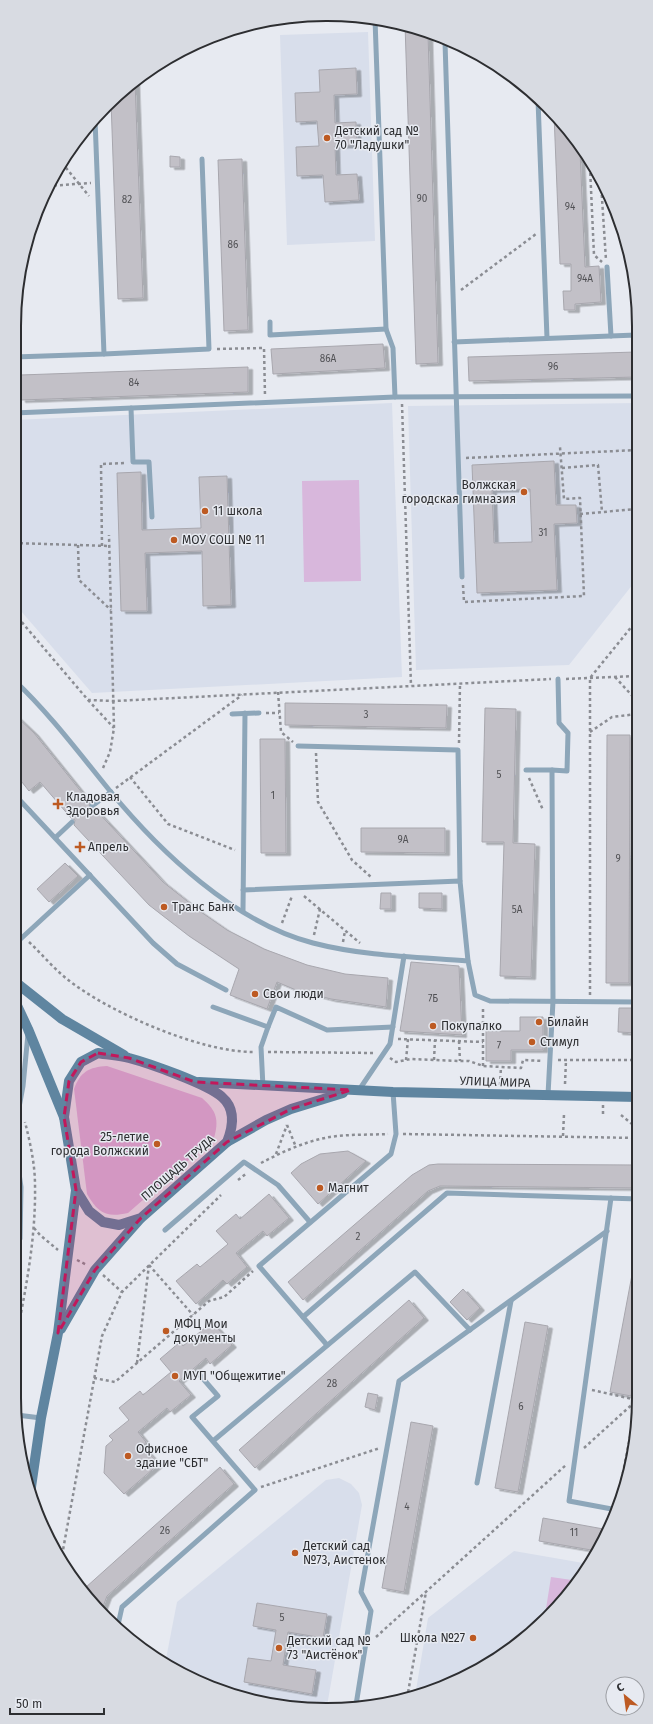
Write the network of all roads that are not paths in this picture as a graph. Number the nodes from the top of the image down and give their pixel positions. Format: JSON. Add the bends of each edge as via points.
{"nodes":[{"id":1,"x":375,"y":25,"type":"edge"},
{"id":2,"x":445,"y":45,"type":"edge"},
{"id":3,"x":538,"y":106,"type":"edge"},
{"id":4,"x":95,"y":127,"type":"edge"},
{"id":5,"x":202,"y":159,"type":"dead end"},
{"id":6,"x":607,"y":267,"type":"road end"},
{"id":7,"x":270,"y":322,"type":"dead end"},
{"id":8,"x":386,"y":329,"type":"junction"},
{"id":9,"x":632,"y":335,"type":"edge"},
{"id":10,"x":611,"y":336,"type":"junction"},
{"id":11,"x":547,"y":338,"type":"junction"},
{"id":12,"x":454,"y":342,"type":"junction"},
{"id":13,"x":104,"y":354,"type":"junction"},
{"id":14,"x":21,"y":357,"type":"edge"},
{"id":15,"x":632,"y":396,"type":"edge"},
{"id":16,"x":395,"y":397,"type":"junction"},
{"id":17,"x":456,"y":397,"type":"junction"},
{"id":18,"x":131,"y":408,"type":"junction"},
{"id":19,"x":21,"y":413,"type":"edge"},
{"id":20,"x":152,"y":517,"type":"dead end"},
{"id":21,"x":462,"y":576,"type":"road end"},
{"id":22,"x":558,"y":679,"type":"road end"},
{"id":23,"x":21,"y":687,"type":"edge"},
{"id":24,"x":245,"y":713,"type":"junction"},
{"id":25,"x":259,"y":713,"type":"road end"},
{"id":26,"x":232,"y":714,"type":"dead end"},
{"id":27,"x":298,"y":746,"type":"road end"},
{"id":28,"x":526,"y":770,"type":"road end"},
{"id":29,"x":552,"y":770,"type":"junction"},
{"id":30,"x":111,"y":792,"type":"junction"},
{"id":31,"x":21,"y":801,"type":"edge"},
{"id":32,"x":92,"y":806,"type":"dead end"},
{"id":33,"x":72,"y":822,"type":"dead end"},
{"id":34,"x":56,"y":837,"type":"junction"},
{"id":35,"x":90,"y":875,"type":"junction"},
{"id":36,"x":460,"y":881,"type":"junction"},
{"id":37,"x":243,"y":890,"type":"junction"},
{"id":38,"x":243,"y":911,"type":"junction"},
{"id":39,"x":21,"y":938,"type":"edge"},
{"id":40,"x":404,"y":956,"type":"junction"},
{"id":41,"x":468,"y":961,"type":"junction"},
{"id":42,"x":21,"y":987,"type":"edge"},
{"id":43,"x":226,"y":990,"type":"dead end"},
{"id":44,"x":553,"y":1001,"type":"junction"},
{"id":45,"x":632,"y":1002,"type":"edge"},
{"id":46,"x":214,"y":1008,"type":"dead end"},
{"id":47,"x":21,"y":1014,"type":"edge"},
{"id":48,"x":268,"y":1027,"type":"junction"},
{"id":49,"x":393,"y":1027,"type":"junction"},
{"id":50,"x":28,"y":1029,"type":"junction"},
{"id":51,"x":129,"y":1058,"type":"junction"},
{"id":52,"x":195,"y":1082,"type":"junction"},
{"id":53,"x":263,"y":1087,"type":"junction"},
{"id":54,"x":354,"y":1090,"type":"junction"},
{"id":55,"x":393,"y":1092,"type":"junction"},
{"id":56,"x":548,"y":1096,"type":"junction"},
{"id":57,"x":632,"y":1097,"type":"edge"},
{"id":58,"x":21,"y":1100,"type":"edge"},
{"id":59,"x":64,"y":1117,"type":"junction"},
{"id":60,"x":227,"y":1142,"type":"junction"},
{"id":61,"x":76,"y":1190,"type":"junction"},
{"id":62,"x":611,"y":1198,"type":"junction"},
{"id":63,"x":632,"y":1199,"type":"edge"},
{"id":64,"x":141,"y":1218,"type":"junction"},
{"id":65,"x":310,"y":1222,"type":"junction"},
{"id":66,"x":165,"y":1230,"type":"dead end"},
{"id":67,"x":607,"y":1231,"type":"junction"},
{"id":68,"x":511,"y":1300,"type":"junction"},
{"id":69,"x":304,"y":1317,"type":"junction"},
{"id":70,"x":470,"y":1330,"type":"junction"},
{"id":71,"x":58,"y":1333,"type":"junction"},
{"id":72,"x":327,"y":1345,"type":"junction"},
{"id":73,"x":199,"y":1374,"type":"dead end"},
{"id":74,"x":22,"y":1416,"type":"edge"},
{"id":75,"x":41,"y":1418,"type":"junction"},
{"id":76,"x":213,"y":1441,"type":"junction"},
{"id":77,"x":32,"y":1480,"type":"edge"},
{"id":78,"x":477,"y":1483,"type":"dead end"},
{"id":79,"x":611,"y":1508,"type":"edge"},
{"id":80,"x":119,"y":1622,"type":"edge"},
{"id":81,"x":357,"y":1701,"type":"edge"}],
"edges":[{"from":1,"to":8,"type":"lane"},
{"from":2,"to":12,"type":"lane"},
{"from":3,"to":11,"type":"lane"},
{"from":4,"to":13,"type":"lane"},
{"from":5,"to":13,"type":"lane","via":[[209,350]]},
{"from":6,"to":10,"type":"lane"},
{"from":7,"to":8,"type":"lane","via":[[270,335]]},
{"from":8,"to":16,"type":"lane","via":[[393,348]]},
{"from":9,"to":10,"type":"lane"},
{"from":10,"to":11,"type":"lane"},
{"from":11,"to":12,"type":"lane"},
{"from":12,"to":17,"type":"lane"},
{"from":13,"to":14,"type":"lane"},
{"from":15,"to":17,"type":"lane"},
{"from":16,"to":17,"type":"lane"},
{"from":16,"to":18,"type":"lane"},
{"from":17,"to":21,"type":"lane"},
{"from":18,"to":19,"type":"lane"},
{"from":18,"to":20,"type":"lane","via":[[133,462],[149,462]]},
{"from":22,"to":29,"type":"lane","via":[[559,723],[568,733],[567,771]]},
{"from":23,"to":30,"type":"lane","via":[[51,717]]},
{"from":24,"to":25,"type":"lane"},
{"from":24,"to":26,"type":"lane"},
{"from":24,"to":37,"type":"lane"},
{"from":27,"to":36,"type":"lane","via":[[458,750]]},
{"from":28,"to":29,"type":"lane"},
{"from":29,"to":44,"type":"lane"},
{"from":30,"to":32,"type":"lane"},
{"from":30,"to":38,"type":"lane","via":[[185,869],[203,885]]},
{"from":31,"to":34,"type":"lane"},
{"from":33,"to":34,"type":"lane"},
{"from":34,"to":35,"type":"lane"},
{"from":35,"to":39,"type":"lane"},
{"from":35,"to":43,"type":"lane","via":[[153,943],[177,964]]},
{"from":36,"to":37,"type":"lane"},
{"from":36,"to":41,"type":"lane"},
{"from":37,"to":38,"type":"lane"},
{"from":38,"to":40,"type":"lane","via":[[279,931],[312,943],[373,954]]},
{"from":40,"to":41,"type":"lane"},
{"from":40,"to":49,"type":"lane"},
{"from":41,"to":44,"type":"lane","via":[[475,995],[490,1001]]},
{"from":42,"to":51,"type":"street","via":[[62,1019]]},
{"from":44,"to":45,"type":"lane"},
{"from":44,"to":56,"type":"lane"},
{"from":46,"to":48,"type":"lane"},
{"from":47,"to":50,"type":"street"},
{"from":48,"to":49,"type":"lane","via":[[276,1007],[327,1030]]},
{"from":48,"to":53,"type":"lane","via":[[261,1047]]},
{"from":49,"to":54,"type":"lane","via":[[390,1044]]},
{"from":50,"to":58,"type":"lane"},
{"from":50,"to":59,"type":"street"},
{"from":51,"to":52,"type":"street","name":"ПЛОЩАДЬ ТРУДА"},
{"from":51,"to":59,"type":"street","name":"ПЛОЩАДЬ ТРУДА","via":[[98,1053],[81,1062],[69,1081]]},
{"from":52,"to":53,"type":"street","name":"УЛИЦА МИРА"},
{"from":52,"to":60,"type":"street","name":"ПЛОЩАДЬ ТРУДА","via":[[222,1097],[232,1114],[232,1130]]},
{"from":53,"to":54,"type":"street","name":"УЛИЦА МИРА"},
{"from":54,"to":55,"type":"street","name":"УЛИЦА МИРА"},
{"from":54,"to":60,"type":"street","name":"УЛИЦА МИРА","via":[[291,1109]]},
{"from":55,"to":56,"type":"street","name":"УЛИЦА МИРА"},
{"from":55,"to":65,"type":"lane","via":[[396,1134],[391,1154]]},
{"from":56,"to":57,"type":"street","name":"УЛИЦА МИРА"},
{"from":59,"to":61,"type":"street","name":"ПЛОЩАДЬ ТРУДА"},
{"from":60,"to":64,"type":"street","name":"ПЛОЩАДЬ ТРУДА"},
{"from":61,"to":64,"type":"street","name":"ПЛОЩАДЬ ТРУДА","via":[[89,1211],[103,1222],[119,1225]]},
{"from":61,"to":71,"type":"street"},
{"from":62,"to":63,"type":"lane"},
{"from":62,"to":67,"type":"lane"},
{"from":62,"to":69,"type":"lane","via":[[448,1193]]},
{"from":64,"to":71,"type":"street","via":[[95,1270]]},
{"from":65,"to":66,"type":"lane","via":[[278,1185],[244,1162]]},
{"from":65,"to":69,"type":"lane","via":[[260,1266]]},
{"from":67,"to":68,"type":"lane"},
{"from":67,"to":79,"type":"lane","via":[[569,1501]]},
{"from":68,"to":70,"type":"lane"},
{"from":68,"to":78,"type":"lane"},
{"from":69,"to":72,"type":"lane"},
{"from":70,"to":72,"type":"lane","via":[[415,1272]]},
{"from":70,"to":81,"type":"lane","via":[[399,1381],[361,1592],[371,1611]]},
{"from":71,"to":75,"type":"street"},
{"from":72,"to":76,"type":"lane"},
{"from":73,"to":76,"type":"lane","via":[[218,1396],[192,1417]]},
{"from":74,"to":75,"type":"lane"},
{"from":75,"to":77,"type":"street"},
{"from":76,"to":80,"type":"lane","via":[[255,1490],[122,1607]]}]}
